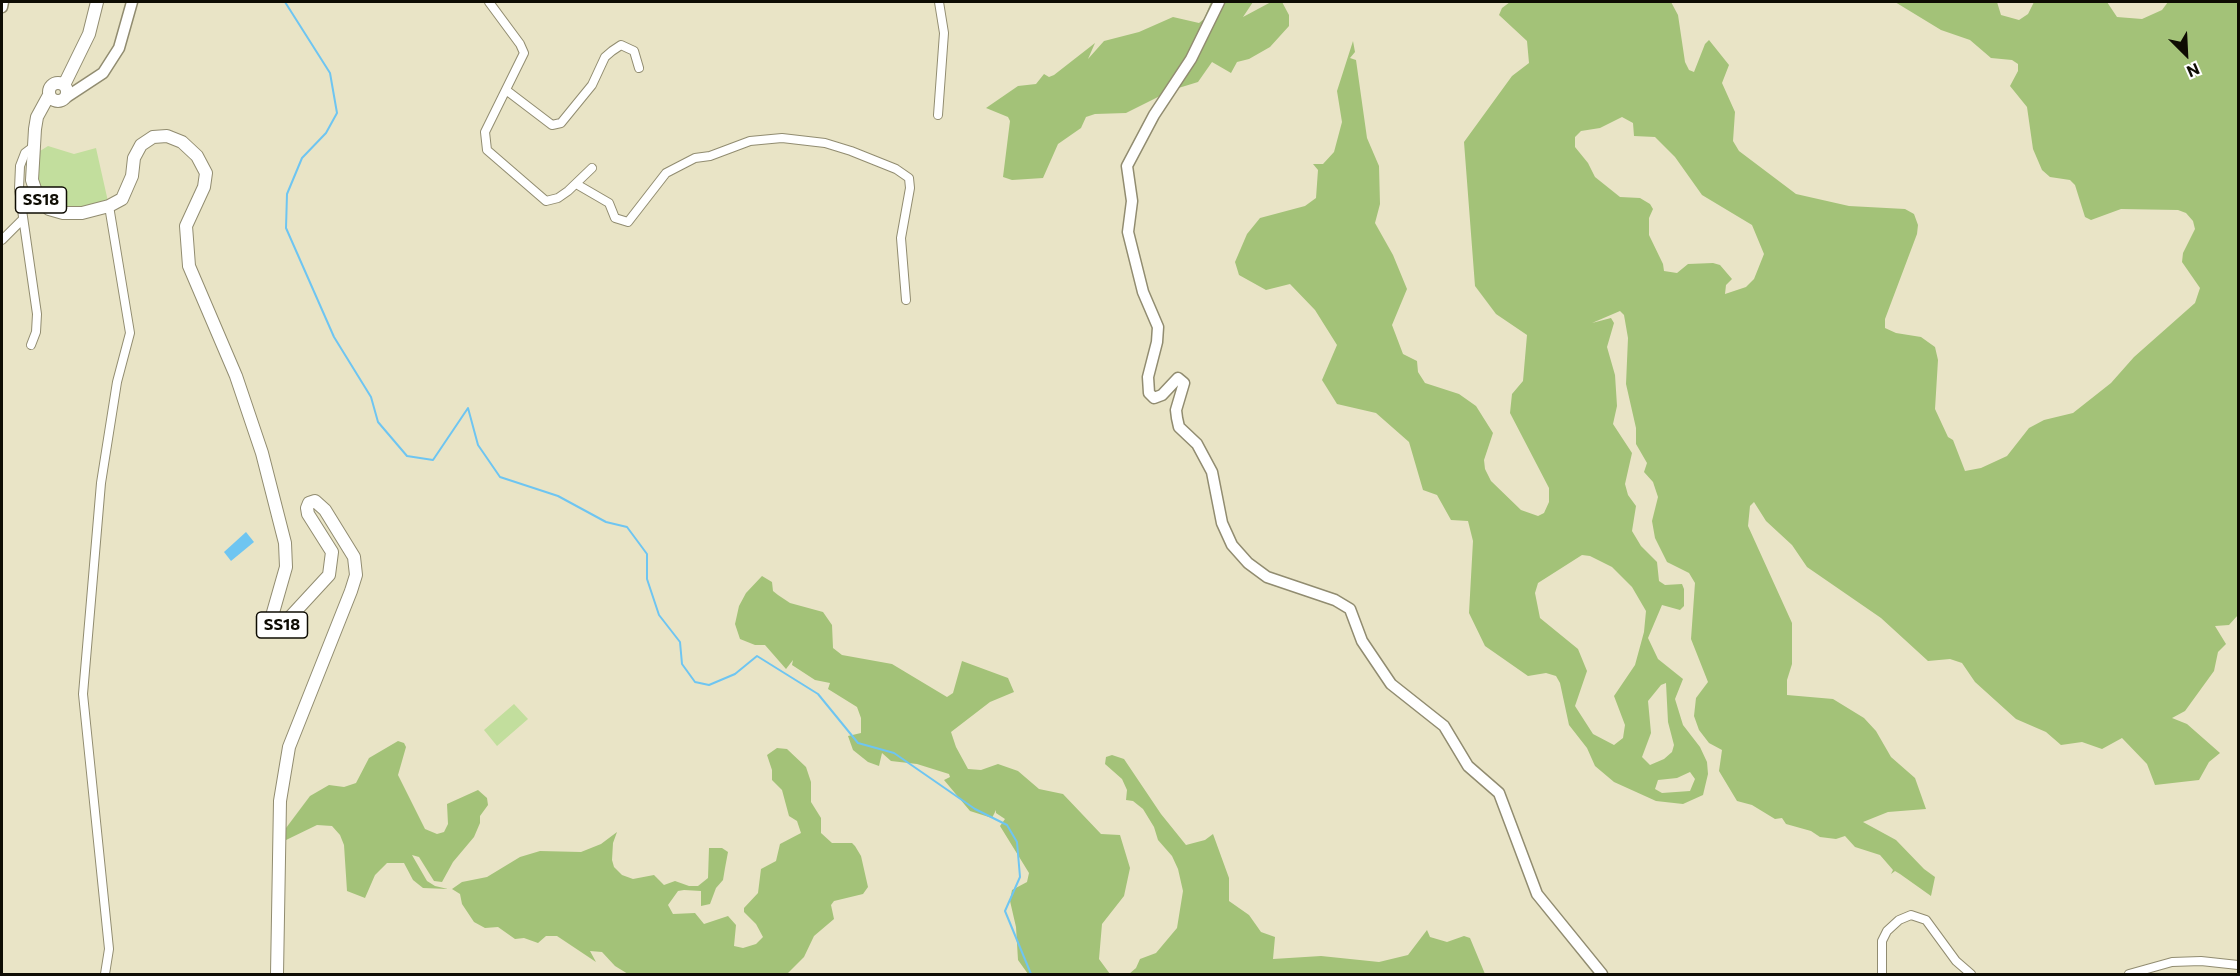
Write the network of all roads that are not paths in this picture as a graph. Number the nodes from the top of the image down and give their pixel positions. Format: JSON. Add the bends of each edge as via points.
{"nodes":[{"id":1,"x":3,"y":2,"type":"edge"},
{"id":2,"x":97,"y":2,"type":"edge"},
{"id":3,"x":132,"y":2,"type":"edge"},
{"id":4,"x":489,"y":2,"type":"edge"},
{"id":5,"x":939,"y":2,"type":"edge"},
{"id":6,"x":1219,"y":2,"type":"edge"},
{"id":7,"x":2,"y":7,"type":"edge"},
{"id":8,"x":639,"y":68,"type":"dead end"},
{"id":9,"x":506,"y":90,"type":"junction"},
{"id":10,"x":60,"y":92,"type":"junction"},
{"id":11,"x":938,"y":115,"type":"dead end"},
{"id":12,"x":33,"y":147,"type":"junction"},
{"id":13,"x":592,"y":168,"type":"dead end"},
{"id":14,"x":578,"y":185,"type":"junction"},
{"id":15,"x":109,"y":206,"type":"junction"},
{"id":16,"x":22,"y":220,"type":"junction"},
{"id":17,"x":2,"y":240,"type":"edge"},
{"id":18,"x":906,"y":300,"type":"dead end"},
{"id":19,"x":31,"y":345,"type":"dead end"},
{"id":20,"x":2238,"y":965,"type":"edge"},
{"id":21,"x":105,"y":975,"type":"edge"},
{"id":22,"x":277,"y":975,"type":"edge"},
{"id":23,"x":1602,"y":975,"type":"edge"},
{"id":24,"x":1882,"y":975,"type":"edge"},
{"id":25,"x":1971,"y":975,"type":"edge"},
{"id":26,"x":2129,"y":975,"type":"edge"}],
"edges":[{"from":1,"to":7,"type":"street"},
{"from":2,"to":10,"type":"main road","number":"SS18","via":[[89,34]]},
{"from":3,"to":10,"type":"street","via":[[119,48],[103,73],[82,88]]},
{"from":4,"to":9,"type":"street","via":[[524,53]]},
{"from":5,"to":11,"type":"street","via":[[944,33]]},
{"from":6,"to":23,"type":"street","via":[[1191,59],[1154,115],[1127,166],[1132,201],[1128,232],[1143,292],[1158,327],[1148,377],[1149,393],[1154,398],[1162,395],[1178,378],[1184,383],[1176,410],[1179,427],[1200,450],[1212,472],[1224,531],[1232,544],[1267,577],[1335,600],[1350,609],[1362,641],[1391,684],[1444,726],[1468,766],[1499,794],[1543,905]]},
{"from":8,"to":9,"type":"street","via":[[638,57],[621,45],[605,57],[591,85],[561,123],[552,125]]},
{"from":9,"to":14,"type":"street","via":[[485,132],[487,150],[546,201]]},
{"from":10,"to":12,"type":"main road","number":"SS18","via":[[34,129]]},
{"from":12,"to":15,"type":"main road","number":"SS18","via":[[32,180],[38,198],[50,209],[82,213]]},
{"from":12,"to":16,"type":"street","via":[[25,153],[20,166]]},
{"from":13,"to":14,"type":"street"},
{"from":14,"to":18,"type":"street","via":[[609,203],[615,218],[628,222],[666,173],[695,158],[773,138],[825,143],[851,151],[909,178],[901,238]]},
{"from":15,"to":21,"type":"street","via":[[130,333],[117,382],[101,483],[83,694],[109,949]]},
{"from":15,"to":22,"type":"main road","number":"SS18","via":[[122,199],[132,176],[134,158],[141,145],[153,137],[167,136],[182,142],[197,156],[206,173],[204,188],[186,226],[189,266],[236,376],[262,453],[285,543],[286,567],[268,630],[281,627],[329,575],[332,552],[308,514],[309,503],[315,501],[325,510],[354,557],[356,575],[351,591],[289,747],[280,801]]},
{"from":16,"to":17,"type":"street"},
{"from":16,"to":19,"type":"street","via":[[37,314]]},
{"from":20,"to":26,"type":"street","via":[[2172,962]]},
{"from":24,"to":25,"type":"street","via":[[1882,940],[1899,920],[1911,915],[1926,920]]}]}
